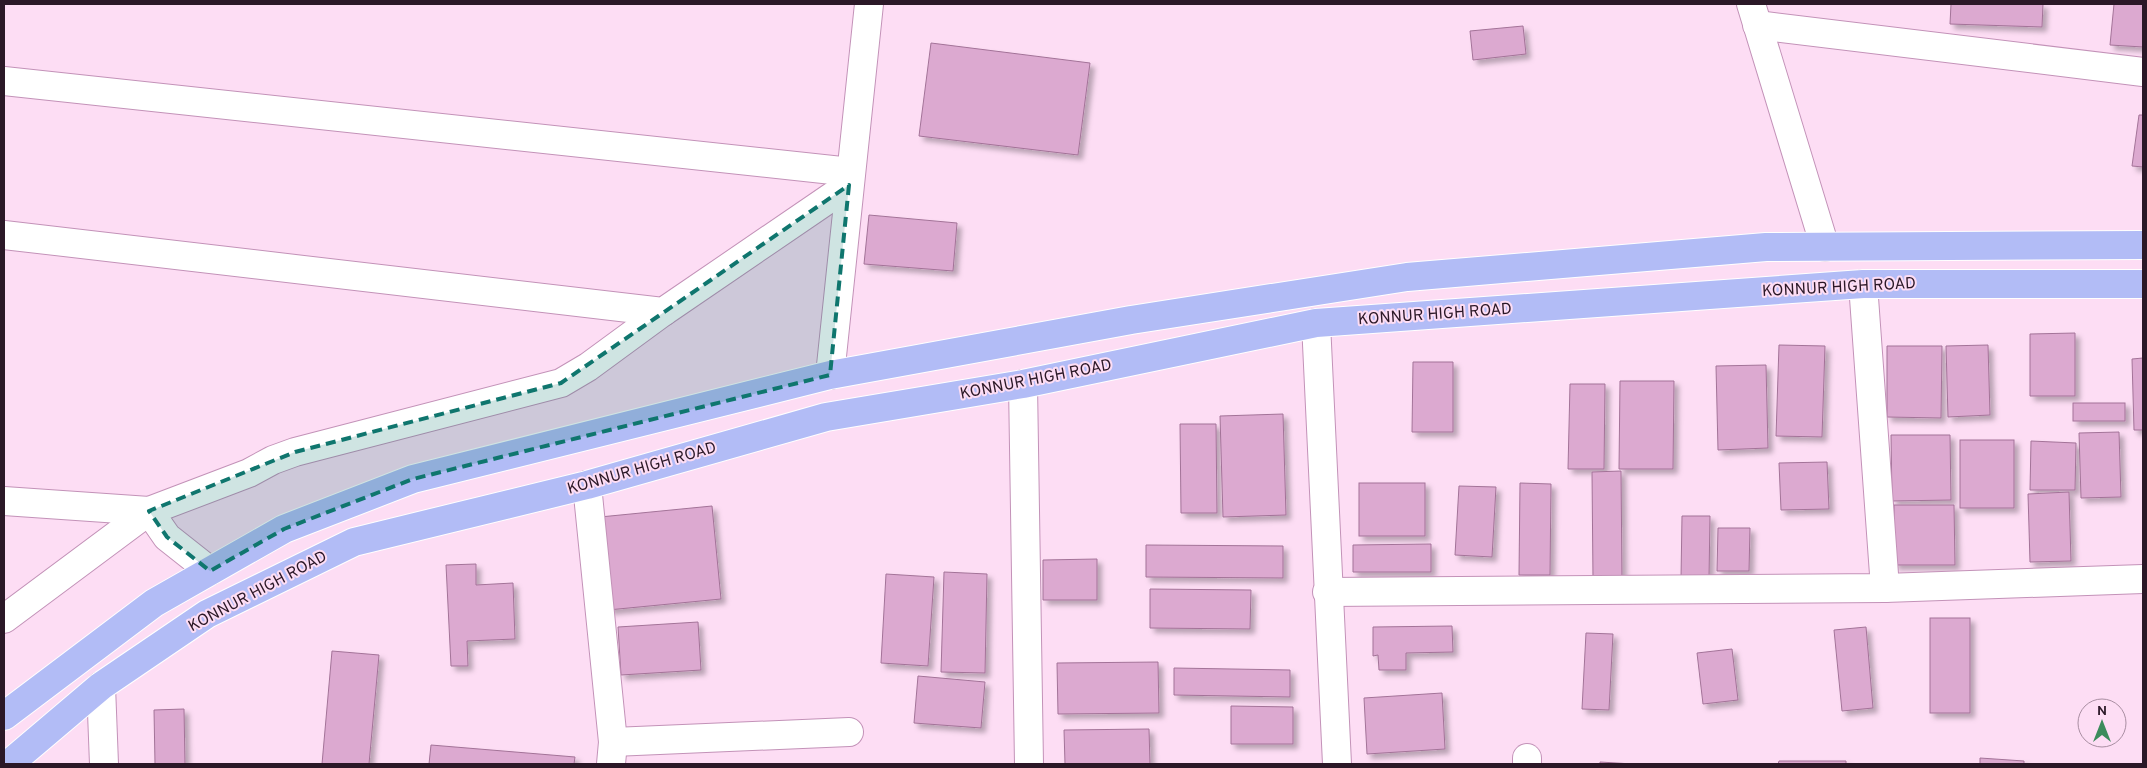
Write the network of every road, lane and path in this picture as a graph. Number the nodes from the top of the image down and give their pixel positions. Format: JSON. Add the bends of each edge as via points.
{"nodes":[{"id":1,"x":869,"y":4,"type":"edge"},
{"id":2,"x":1754,"y":14,"type":"edge"},
{"id":3,"x":2143,"y":72,"type":"edge"},
{"id":4,"x":4,"y":82,"type":"edge"},
{"id":5,"x":850,"y":178,"type":"junction"},
{"id":6,"x":4,"y":235,"type":"edge"},
{"id":7,"x":2143,"y":245,"type":"edge"},
{"id":8,"x":1825,"y":247,"type":"junction"},
{"id":9,"x":1863,"y":284,"type":"junction"},
{"id":10,"x":2143,"y":284,"type":"edge"},
{"id":11,"x":663,"y":312,"type":"junction"},
{"id":12,"x":1316,"y":323,"type":"junction"},
{"id":13,"x":830,"y":375,"type":"junction"},
{"id":14,"x":1023,"y":384,"type":"junction"},
{"id":15,"x":587,"y":485,"type":"junction"},
{"id":16,"x":4,"y":501,"type":"edge"},
{"id":17,"x":149,"y":511,"type":"junction"},
{"id":18,"x":210,"y":571,"type":"junction"},
{"id":19,"x":2143,"y":579,"type":"edge"},
{"id":20,"x":1885,"y":588,"type":"junction"},
{"id":21,"x":1327,"y":592,"type":"junction"},
{"id":22,"x":4,"y":619,"type":"edge"},
{"id":23,"x":101,"y":686,"type":"junction"},
{"id":24,"x":4,"y":716,"type":"edge"},
{"id":25,"x":850,"y":732,"type":"dead end"},
{"id":26,"x":612,"y":753,"type":"edge"},
{"id":27,"x":9,"y":764,"type":"edge"},
{"id":28,"x":104,"y":764,"type":"edge"},
{"id":29,"x":1029,"y":764,"type":"edge"},
{"id":30,"x":1337,"y":764,"type":"edge"}],
"edges":[{"from":1,"to":5,"type":"street"},
{"from":2,"to":3,"type":"street"},
{"from":2,"to":8,"type":"street"},
{"from":4,"to":5,"type":"street"},
{"from":5,"to":11,"type":"street"},
{"from":5,"to":13,"type":"street"},
{"from":6,"to":11,"type":"street"},
{"from":7,"to":8,"type":"main road"},
{"from":8,"to":13,"type":"main road","via":[[1766,247],[1407,278],[1131,320]]},
{"from":9,"to":10,"type":"main road","name":"KONNUR HIGH ROAD"},
{"from":9,"to":12,"type":"main road","name":"KONNUR HIGH ROAD"},
{"from":9,"to":20,"type":"street"},
{"from":11,"to":17,"type":"street","via":[[562,383],[295,452]]},
{"from":12,"to":14,"type":"main road","name":"KONNUR HIGH ROAD"},
{"from":12,"to":21,"type":"street"},
{"from":13,"to":18,"type":"main road","via":[[413,479],[284,529]]},
{"from":14,"to":15,"type":"main road","name":"KONNUR HIGH ROAD","via":[[826,416]]},
{"from":14,"to":29,"type":"street"},
{"from":15,"to":23,"type":"main road","name":"KONNUR HIGH ROAD","via":[[354,542],[207,614]]},
{"from":15,"to":26,"type":"street"},
{"from":16,"to":17,"type":"street"},
{"from":17,"to":18,"type":"street","via":[[167,537]]},
{"from":17,"to":22,"type":"street"},
{"from":18,"to":24,"type":"main road","via":[[154,603]]},
{"from":19,"to":20,"type":"street"},
{"from":20,"to":21,"type":"street"},
{"from":21,"to":30,"type":"street"},
{"from":23,"to":27,"type":"main road","name":"KONNUR HIGH ROAD"},
{"from":23,"to":28,"type":"street"},
{"from":25,"to":26,"type":"street"}]}
